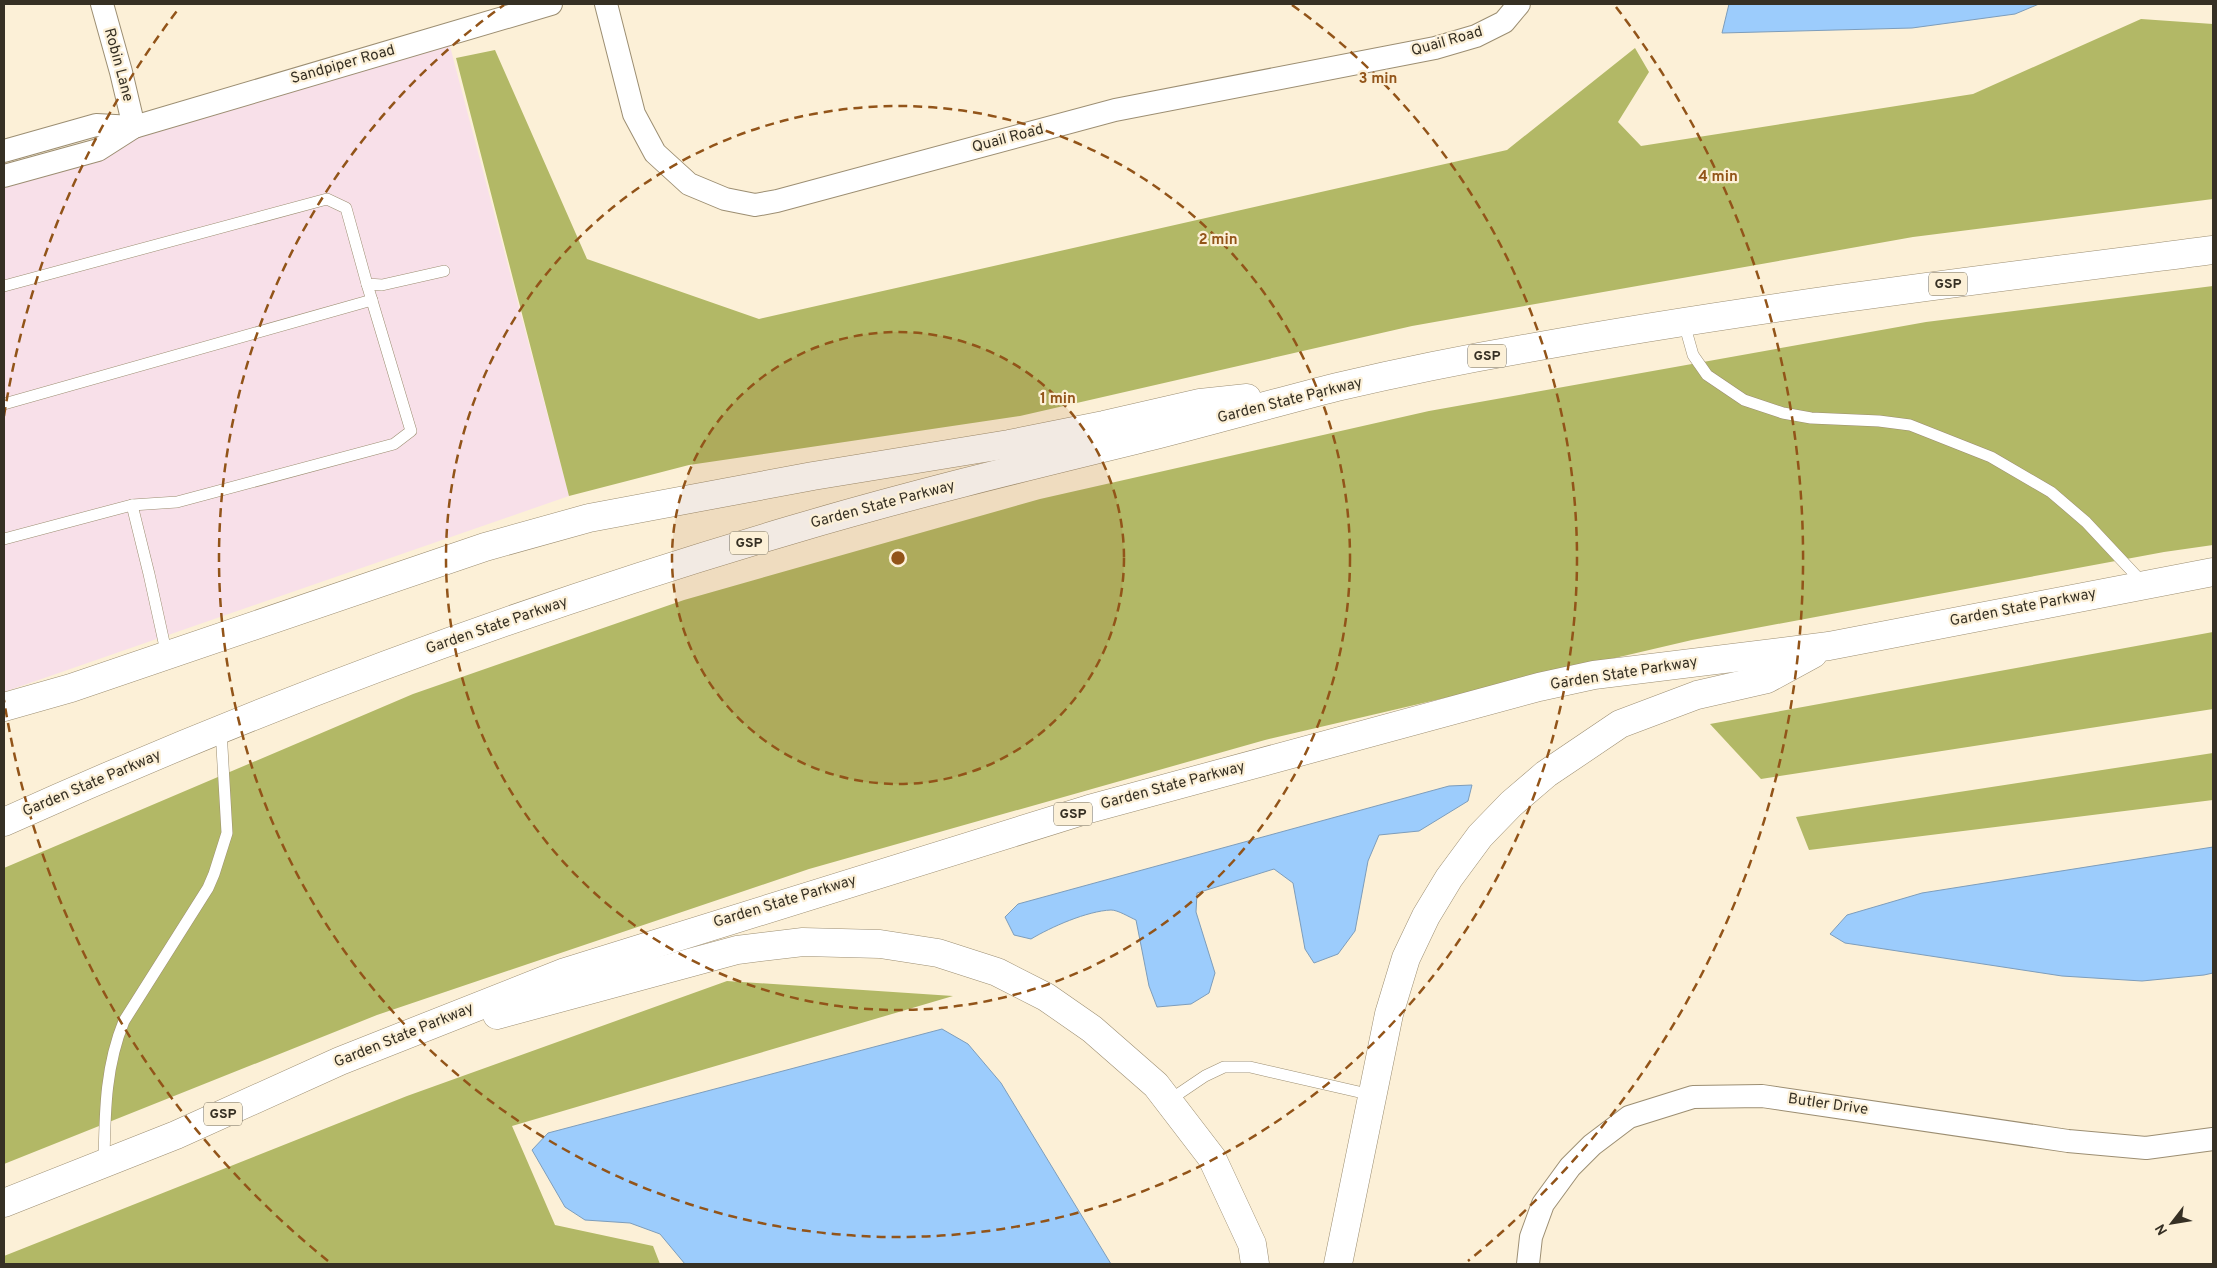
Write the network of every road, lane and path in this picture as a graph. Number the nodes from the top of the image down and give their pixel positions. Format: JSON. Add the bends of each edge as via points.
{"nodes":[{"id":1,"x":102,"y":4,"type":"edge"},
{"id":2,"x":552,"y":4,"type":"edge"},
{"id":3,"x":606,"y":4,"type":"edge"},
{"id":4,"x":1519,"y":4,"type":"edge"},
{"id":5,"x":134,"y":127,"type":"junction"},
{"id":6,"x":4,"y":151,"type":"edge"},
{"id":7,"x":4,"y":176,"type":"edge"},
{"id":8,"x":2213,"y":250,"type":"edge"},
{"id":9,"x":444,"y":271,"type":"dead end"},
{"id":10,"x":367,"y":284,"type":"junction"},
{"id":11,"x":4,"y":286,"type":"edge"},
{"id":12,"x":372,"y":300,"type":"junction"},
{"id":13,"x":1684,"y":323,"type":"junction"},
{"id":14,"x":1291,"y":399,"type":"junction"},
{"id":15,"x":4,"y":404,"type":"edge"},
{"id":16,"x":132,"y":505,"type":"junction"},
{"id":17,"x":4,"y":539,"type":"edge"},
{"id":18,"x":2213,"y":572,"type":"edge"},
{"id":19,"x":2144,"y":584,"type":"junction"},
{"id":20,"x":1828,"y":646,"type":"junction"},
{"id":21,"x":167,"y":656,"type":"junction"},
{"id":22,"x":4,"y":707,"type":"edge"},
{"id":23,"x":221,"y":729,"type":"junction"},
{"id":24,"x":4,"y":822,"type":"edge"},
{"id":25,"x":340,"y":1062,"type":"junction"},
{"id":26,"x":1372,"y":1095,"type":"junction"},
{"id":27,"x":1168,"y":1101,"type":"junction"},
{"id":28,"x":2213,"y":1139,"type":"edge"},
{"id":29,"x":104,"y":1162,"type":"junction"},
{"id":30,"x":4,"y":1203,"type":"edge"},
{"id":31,"x":1255,"y":1264,"type":"edge"},
{"id":32,"x":1338,"y":1264,"type":"edge"},
{"id":33,"x":1528,"y":1264,"type":"edge"}],
"edges":[{"from":1,"to":5,"type":"street","name":"Robin Lane"},
{"from":2,"to":5,"type":"street","name":"Sandpiper Road"},
{"from":3,"to":4,"type":"street","name":"Quail Road","via":[[634,114],[655,153],[688,184],[725,199],[756,205],[1115,110],[1435,48],[1476,36],[1504,22]]},
{"from":5,"to":6,"type":"street","name":"Sandpiper Road","via":[[96,125]]},
{"from":5,"to":7,"type":"street","name":"Sandpiper Road","via":[[98,150]]},
{"from":8,"to":13,"type":"highway","name":"Garden State Parkway","number":"GSP","via":[[2004,276]]},
{"from":9,"to":10,"type":"lane","via":[[382,285]]},
{"from":10,"to":11,"type":"lane","via":[[346,208],[327,199]]},
{"from":10,"to":12,"type":"lane"},
{"from":12,"to":15,"type":"lane"},
{"from":12,"to":16,"type":"lane","via":[[411,431],[385,447],[177,502]]},
{"from":13,"to":14,"type":"highway","name":"Garden State Parkway","number":"GSP","via":[[1528,348]]},
{"from":13,"to":19,"type":"lane","via":[[1693,355],[1707,375],[1744,400],[1811,418],[1879,420],[1910,425],[1991,457],[2051,492],[2086,522]]},
{"from":14,"to":21,"type":"highway","via":[[1245,398],[1200,403],[1009,444],[589,518],[485,547]]},
{"from":14,"to":23,"type":"highway","name":"Garden State Parkway","number":"GSP","via":[[792,530],[630,580],[452,641]]},
{"from":16,"to":17,"type":"lane"},
{"from":16,"to":21,"type":"lane"},
{"from":18,"to":19,"type":"highway","name":"Garden State Parkway","number":"GSP"},
{"from":19,"to":20,"type":"highway","name":"Garden State Parkway","number":"GSP"},
{"from":20,"to":25,"type":"highway","name":"Garden State Parkway","number":"GSP","via":[[1594,675],[1088,809],[582,966]]},
{"from":20,"to":26,"type":"highway","via":[[1767,679],[1697,695],[1620,724],[1546,774],[1511,804],[1480,836],[1426,916],[1406,958],[1388,1014]]},
{"from":21,"to":22,"type":"highway"},
{"from":23,"to":24,"type":"highway","name":"Garden State Parkway","number":"GSP"},
{"from":23,"to":29,"type":"lane","via":[[226,834],[208,888],[124,1021],[116,1040],[104,1103]]},
{"from":25,"to":27,"type":"highway","via":[[429,1034],[737,950],[804,942],[880,944],[938,953],[998,972],[1046,997],[1099,1035],[1156,1085]]},
{"from":25,"to":29,"type":"highway","name":"Garden State Parkway","number":"GSP","via":[[176,1135]]},
{"from":26,"to":27,"type":"lane","via":[[1250,1067],[1224,1067]]},
{"from":26,"to":32,"type":"highway"},
{"from":27,"to":31,"type":"highway","via":[[1212,1158],[1252,1244]]},
{"from":28,"to":33,"type":"street","name":"Butler Drive","via":[[2146,1148],[2068,1141],[1762,1096],[1694,1096],[1629,1117],[1592,1145],[1570,1167],[1543,1204],[1531,1237]]},
{"from":29,"to":30,"type":"highway","name":"Garden State Parkway","number":"GSP"}]}
